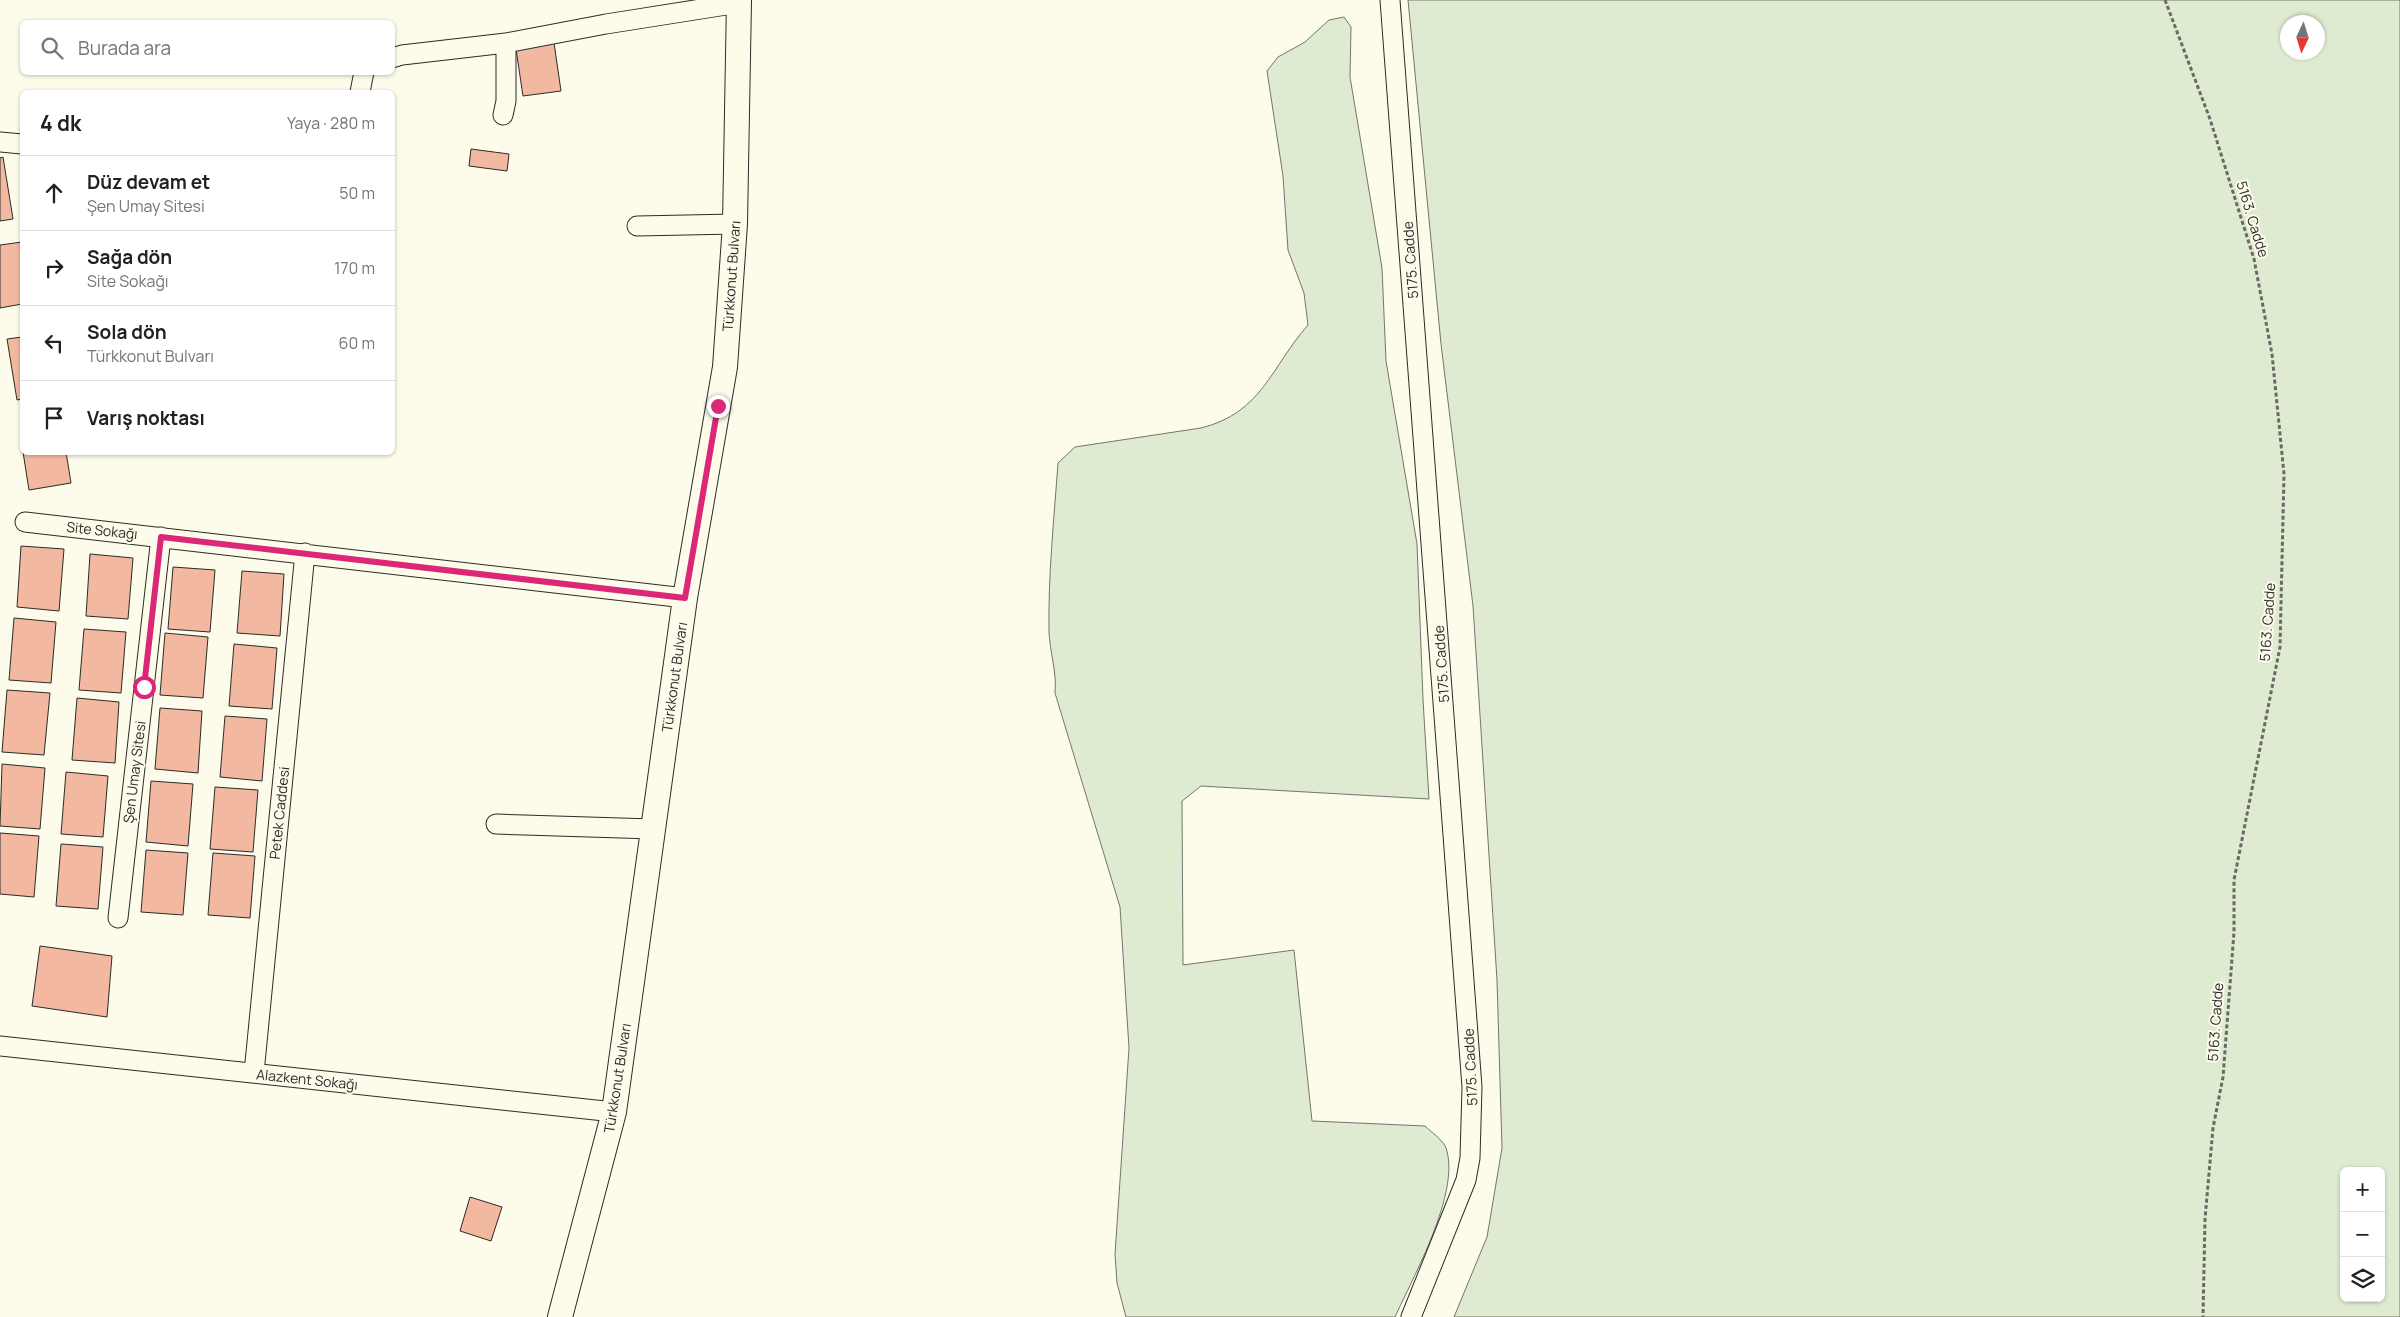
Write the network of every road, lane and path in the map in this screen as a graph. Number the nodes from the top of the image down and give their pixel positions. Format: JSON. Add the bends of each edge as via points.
{"nodes":[{"id":1,"x":1390,"y":0,"type":"edge"},
{"id":2,"x":2165,"y":0,"type":"edge"},
{"id":3,"x":739,"y":2,"type":"edge"},
{"id":4,"x":506,"y":43,"type":"junction"},
{"id":5,"x":395,"y":57,"type":"edge"},
{"id":6,"x":363,"y":75,"type":"edge"},
{"id":7,"x":360,"y":90,"type":"edge"},
{"id":8,"x":503,"y":115,"type":"dead end"},
{"id":9,"x":0,"y":142,"type":"edge"},
{"id":10,"x":20,"y":144,"type":"edge"},
{"id":11,"x":735,"y":224,"type":"junction"},
{"id":12,"x":637,"y":226,"type":"dead end"},
{"id":13,"x":25,"y":522,"type":"dead end"},
{"id":14,"x":161,"y":537,"type":"junction"},
{"id":15,"x":305,"y":553,"type":"junction"},
{"id":16,"x":685,"y":598,"type":"junction"},
{"id":17,"x":496,"y":824,"type":"dead end"},
{"id":18,"x":654,"y":829,"type":"junction"},
{"id":19,"x":118,"y":918,"type":"dead end"},
{"id":20,"x":0,"y":1046,"type":"edge"},
{"id":21,"x":254,"y":1073,"type":"junction"},
{"id":22,"x":614,"y":1112,"type":"junction"},
{"id":23,"x":560,"y":1317,"type":"edge"},
{"id":24,"x":1411,"y":1317,"type":"edge"},
{"id":25,"x":2203,"y":1317,"type":"edge"}],
"edges":[{"from":1,"to":24,"type":"street","name":"5175. Cadde","via":[[1472,1087],[1470,1158],[1466,1180]]},
{"from":2,"to":25,"type":"path","name":"5163. Cadde","via":[[2210,119],[2254,259],[2272,354],[2284,474],[2280,647],[2234,880],[2234,932],[2223,1077],[2214,1128],[2205,1219]]},
{"from":3,"to":4,"type":"street"},
{"from":3,"to":11,"type":"street","name":"Türkkonut Bulvarı"},
{"from":4,"to":5,"type":"street"},
{"from":4,"to":8,"type":"street"},
{"from":6,"to":7,"type":"street"},
{"from":9,"to":10,"type":"street"},
{"from":11,"to":12,"type":"street"},
{"from":11,"to":16,"type":"street","name":"Türkkonut Bulvarı","via":[[725,367]]},
{"from":13,"to":14,"type":"street","name":"Site Sokağı"},
{"from":14,"to":15,"type":"street","name":"Site Sokağı"},
{"from":14,"to":19,"type":"street","name":"Şen Umay Sitesi"},
{"from":15,"to":16,"type":"street","name":"Site Sokağı"},
{"from":15,"to":21,"type":"street","name":"Petek Caddesi"},
{"from":16,"to":18,"type":"street","name":"Türkkonut Bulvarı"},
{"from":17,"to":18,"type":"street"},
{"from":18,"to":22,"type":"street","name":"Türkkonut Bulvarı"},
{"from":20,"to":21,"type":"street","name":"Alazkent Sokağı"},
{"from":21,"to":22,"type":"street","name":"Alazkent Sokağı"},
{"from":22,"to":23,"type":"street","name":"Türkkonut Bulvarı"}]}
